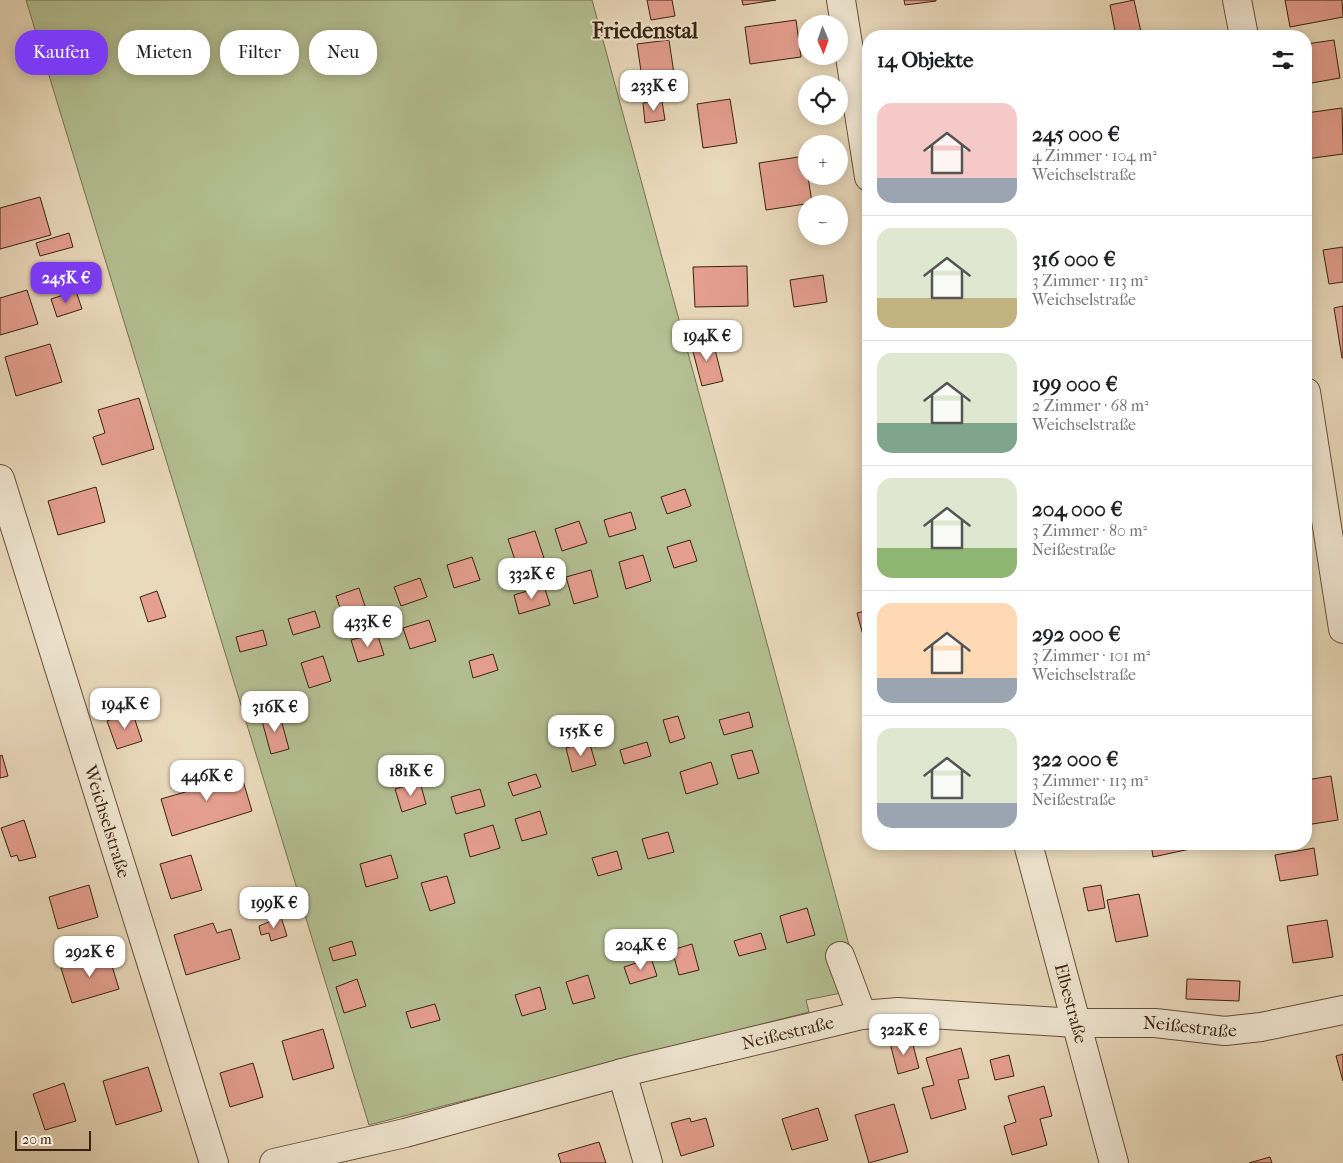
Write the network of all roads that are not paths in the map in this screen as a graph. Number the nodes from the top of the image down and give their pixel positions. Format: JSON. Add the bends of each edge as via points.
{"nodes":[{"id":1,"x":841,"y":0,"type":"edge"},
{"id":2,"x":1237,"y":0,"type":"edge"},
{"id":3,"x":1243,"y":30,"type":"edge"},
{"id":4,"x":862,"y":133,"type":"edge"},
{"id":5,"x":1312,"y":430,"type":"edge"},
{"id":6,"x":0,"y":479,"type":"edge"},
{"id":7,"x":1343,"y":629,"type":"edge"},
{"id":8,"x":1030,"y":850,"type":"edge"},
{"id":9,"x":840,"y":956,"type":"dead end"},
{"id":10,"x":1343,"y":1010,"type":"edge"},
{"id":11,"x":862,"y":1015,"type":"junction"},
{"id":12,"x":1076,"y":1023,"type":"junction"},
{"id":13,"x":622,"y":1073,"type":"junction"},
{"id":14,"x":214,"y":1163,"type":"edge"},
{"id":15,"x":274,"y":1163,"type":"edge"},
{"id":16,"x":648,"y":1163,"type":"edge"},
{"id":17,"x":1114,"y":1163,"type":"edge"}],
"edges":[{"from":1,"to":4,"type":"street"},
{"from":2,"to":3,"type":"street"},
{"from":5,"to":7,"type":"street"},
{"from":6,"to":14,"type":"street","name":"Weichselstraße"},
{"from":8,"to":12,"type":"street","name":"Elbestraße"},
{"from":9,"to":11,"type":"street"},
{"from":10,"to":12,"type":"street","name":"Neißestraße","via":[[1225,1031],[1155,1023]]},
{"from":11,"to":12,"type":"street","name":"Neißestraße","via":[[898,1012]]},
{"from":11,"to":13,"type":"street","name":"Neißestraße"},
{"from":12,"to":17,"type":"street","name":"Elbestraße"},
{"from":13,"to":15,"type":"street","name":"Neißestraße","via":[[404,1133]]},
{"from":13,"to":16,"type":"street"}]}
